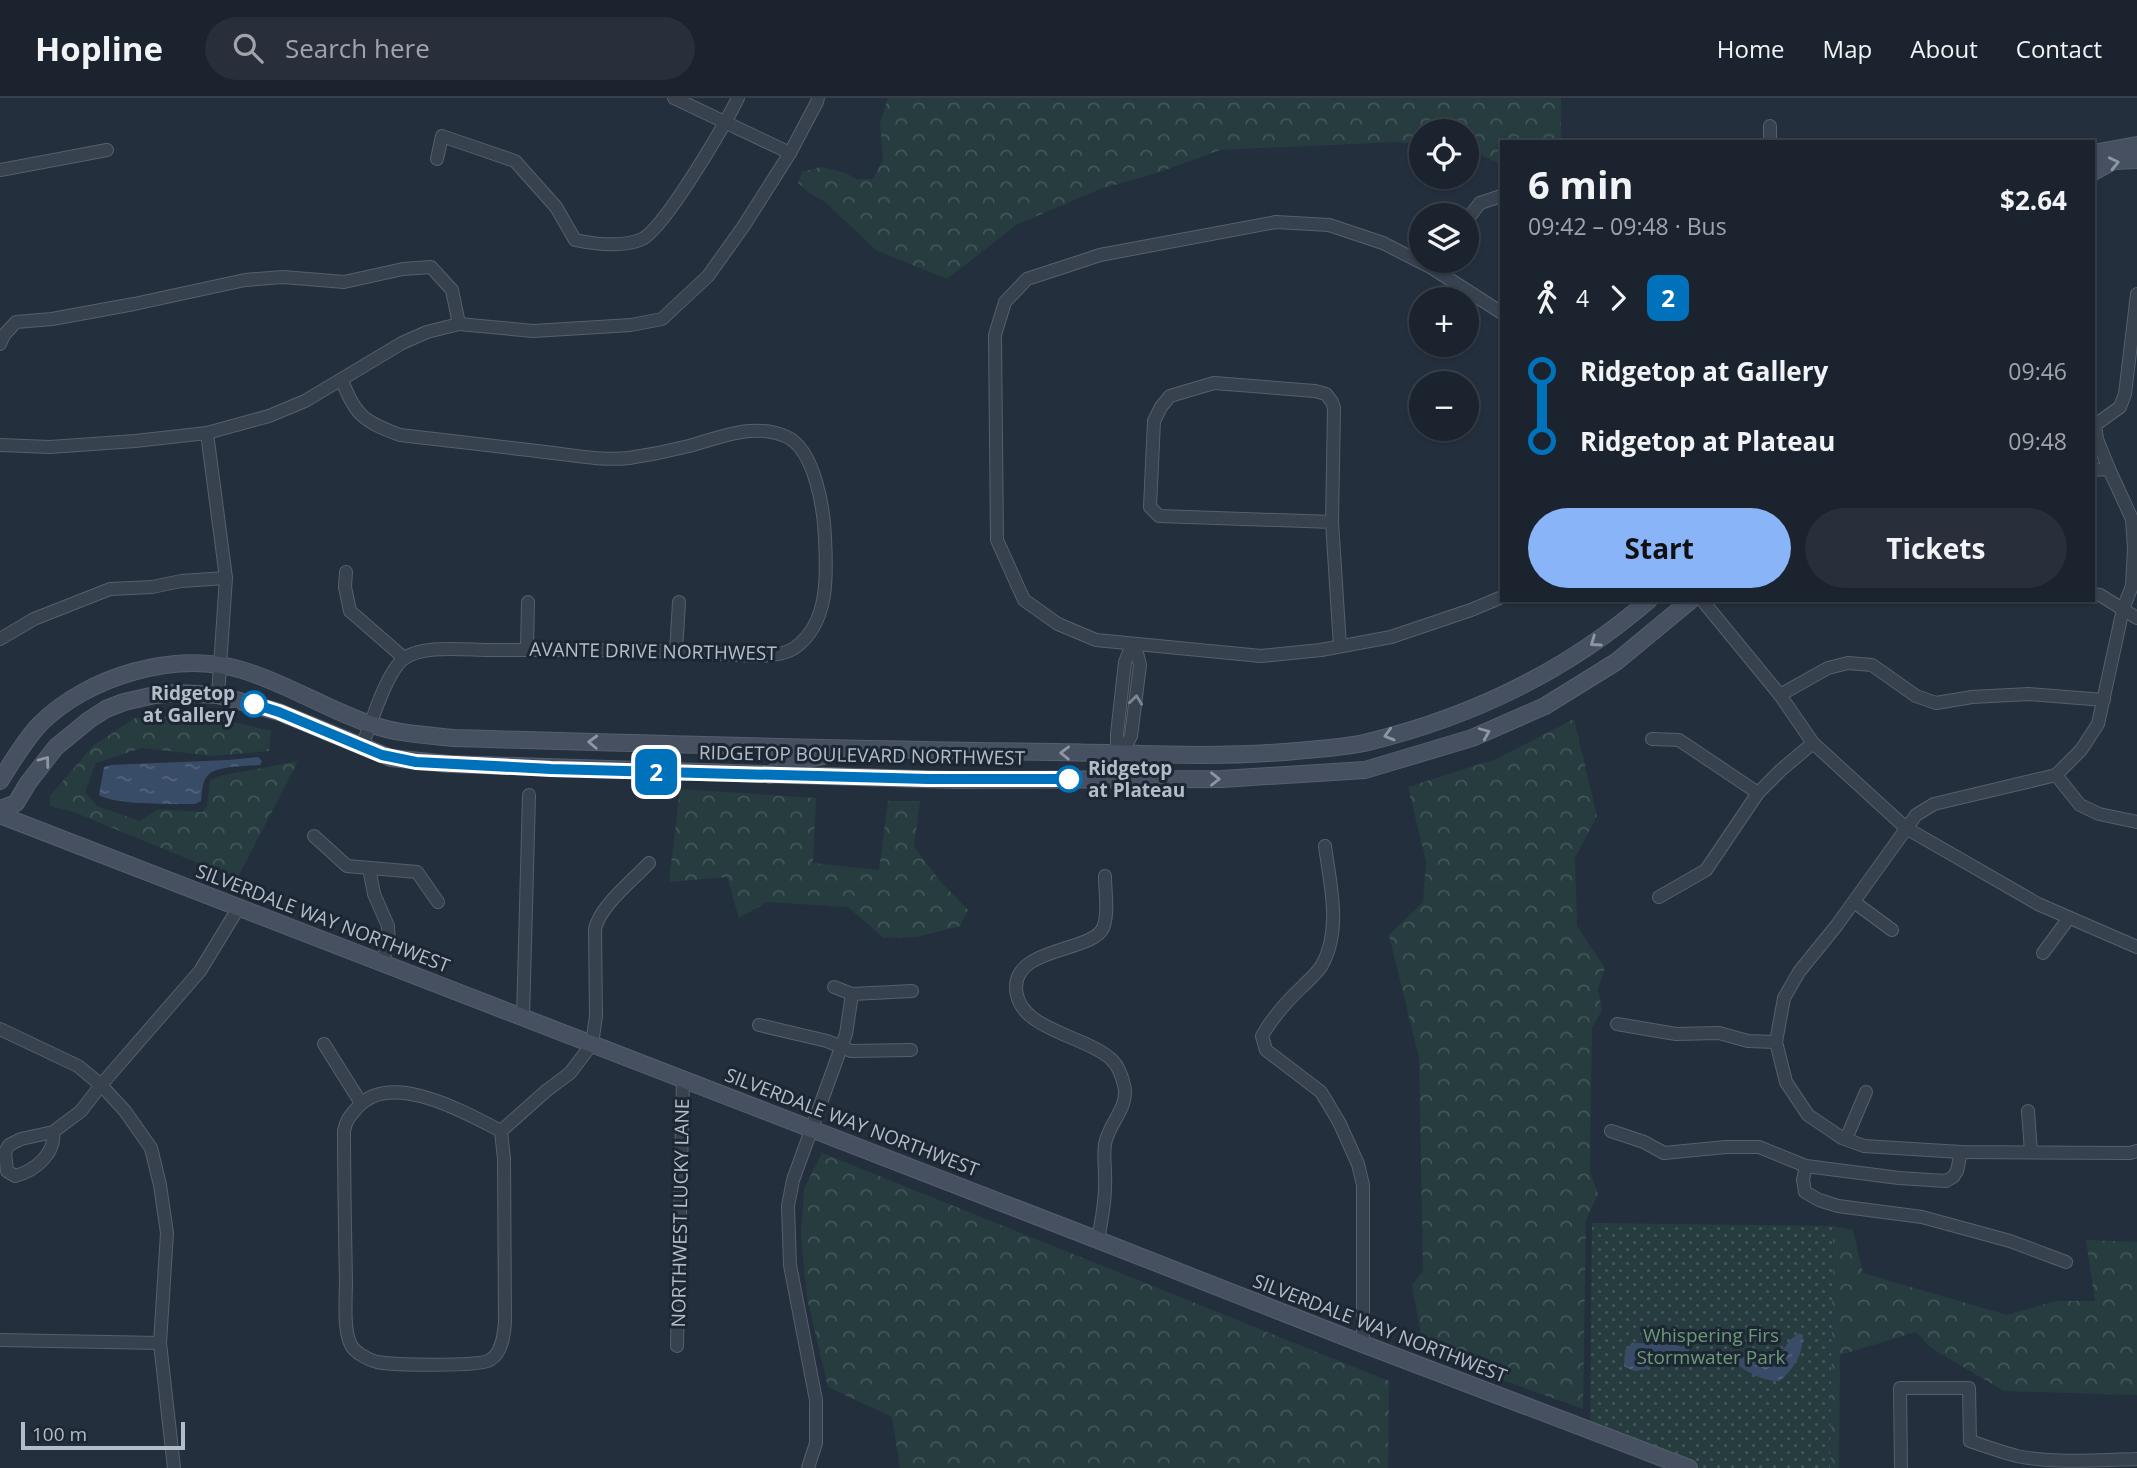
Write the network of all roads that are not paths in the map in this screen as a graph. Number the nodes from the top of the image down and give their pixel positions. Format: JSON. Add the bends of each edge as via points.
{"nodes":[{"id":1,"x":674,"y":98,"type":"edge"},
{"id":2,"x":738,"y":98,"type":"edge"},
{"id":3,"x":818,"y":98,"type":"edge"},
{"id":4,"x":726,"y":122,"type":"junction"},
{"id":5,"x":1770,"y":126,"type":"dead end"},
{"id":6,"x":1770,"y":140,"type":"edge"},
{"id":7,"x":2137,"y":145,"type":"edge"},
{"id":8,"x":107,"y":150,"type":"dead end"},
{"id":9,"x":790,"y":153,"type":"junction"},
{"id":10,"x":2095,"y":153,"type":"edge"},
{"id":11,"x":437,"y":159,"type":"dead end"},
{"id":12,"x":2137,"y":160,"type":"edge"},
{"id":13,"x":0,"y":170,"type":"edge"},
{"id":14,"x":2095,"y":171,"type":"edge"},
{"id":15,"x":1500,"y":196,"type":"edge"},
{"id":16,"x":1479,"y":204,"type":"edge"},
{"id":17,"x":1409,"y":254,"type":"edge"},
{"id":18,"x":1446,"y":273,"type":"edge"},
{"id":19,"x":2137,"y":294,"type":"edge"},
{"id":20,"x":1500,"y":312,"type":"edge"},
{"id":21,"x":459,"y":324,"type":"junction"},
{"id":22,"x":0,"y":344,"type":"edge"},
{"id":23,"x":342,"y":380,"type":"junction"},
{"id":24,"x":2131,"y":396,"type":"edge"},
{"id":25,"x":2095,"y":425,"type":"edge"},
{"id":26,"x":2095,"y":430,"type":"edge"},
{"id":27,"x":207,"y":433,"type":"junction"},
{"id":28,"x":0,"y":445,"type":"edge"},
{"id":29,"x":2109,"y":469,"type":"junction"},
{"id":30,"x":2095,"y":470,"type":"edge"},
{"id":31,"x":1332,"y":522,"type":"junction"},
{"id":32,"x":345,"y":572,"type":"dead end"},
{"id":33,"x":226,"y":578,"type":"junction"},
{"id":34,"x":2095,"y":594,"type":"edge"},
{"id":35,"x":1500,"y":598,"type":"edge"},
{"id":36,"x":528,"y":602,"type":"dead end"},
{"id":37,"x":679,"y":602,"type":"dead end"},
{"id":38,"x":1646,"y":602,"type":"edge"},
{"id":39,"x":1689,"y":602,"type":"edge"},
{"id":40,"x":1704,"y":602,"type":"edge"},
{"id":41,"x":2123,"y":609,"type":"junction"},
{"id":42,"x":2137,"y":618,"type":"edge"},
{"id":43,"x":0,"y":639,"type":"edge"},
{"id":44,"x":1135,"y":645,"type":"junction"},
{"id":45,"x":1340,"y":646,"type":"junction"},
{"id":46,"x":527,"y":649,"type":"junction"},
{"id":47,"x":676,"y":652,"type":"junction"},
{"id":48,"x":404,"y":658,"type":"junction"},
{"id":49,"x":221,"y":666,"type":"junction"},
{"id":50,"x":218,"y":695,"type":"junction"},
{"id":51,"x":1780,"y":695,"type":"junction"},
{"id":52,"x":2104,"y":700,"type":"junction"},
{"id":53,"x":371,"y":724,"type":"junction"},
{"id":54,"x":1651,"y":738,"type":"dead end"},
{"id":55,"x":1813,"y":743,"type":"junction"},
{"id":56,"x":362,"y":746,"type":"junction"},
{"id":57,"x":874,"y":750,"type":"junction"},
{"id":58,"x":1122,"y":753,"type":"junction"},
{"id":59,"x":770,"y":775,"type":"junction"},
{"id":60,"x":2056,"y":775,"type":"junction"},
{"id":61,"x":1122,"y":779,"type":"junction"},
{"id":62,"x":0,"y":781,"type":"edge"},
{"id":63,"x":1758,"y":793,"type":"junction"},
{"id":64,"x":528,"y":795,"type":"dead end"},
{"id":65,"x":0,"y":809,"type":"edge"},
{"id":66,"x":0,"y":815,"type":"edge"},
{"id":67,"x":2137,"y":822,"type":"edge"},
{"id":68,"x":1906,"y":828,"type":"junction"},
{"id":69,"x":314,"y":836,"type":"dead end"},
{"id":70,"x":1325,"y":846,"type":"dead end"},
{"id":71,"x":649,"y":863,"type":"dead end"},
{"id":72,"x":369,"y":868,"type":"junction"},
{"id":73,"x":1105,"y":876,"type":"dead end"},
{"id":74,"x":1659,"y":897,"type":"dead end"},
{"id":75,"x":438,"y":902,"type":"dead end"},
{"id":76,"x":1854,"y":902,"type":"junction"},
{"id":77,"x":239,"y":908,"type":"junction"},
{"id":78,"x":2069,"y":918,"type":"junction"},
{"id":79,"x":1892,"y":930,"type":"dead end"},
{"id":80,"x":2137,"y":947,"type":"edge"},
{"id":81,"x":2043,"y":953,"type":"dead end"},
{"id":82,"x":381,"y":963,"type":"junction"},
{"id":83,"x":834,"y":987,"type":"dead end"},
{"id":84,"x":912,"y":991,"type":"dead end"},
{"id":85,"x":852,"y":994,"type":"junction"},
{"id":86,"x":523,"y":1018,"type":"junction"},
{"id":87,"x":759,"y":1024,"type":"dead end"},
{"id":88,"x":1617,"y":1024,"type":"dead end"},
{"id":89,"x":0,"y":1029,"type":"edge"},
{"id":90,"x":1776,"y":1042,"type":"junction"},
{"id":91,"x":324,"y":1044,"type":"dead end"},
{"id":92,"x":592,"y":1044,"type":"junction"},
{"id":93,"x":841,"y":1047,"type":"junction"},
{"id":94,"x":911,"y":1050,"type":"dead end"},
{"id":95,"x":683,"y":1079,"type":"junction"},
{"id":96,"x":101,"y":1085,"type":"junction"},
{"id":97,"x":1866,"y":1092,"type":"dead end"},
{"id":98,"x":361,"y":1103,"type":"junction"},
{"id":99,"x":2028,"y":1111,"type":"dead end"},
{"id":100,"x":810,"y":1128,"type":"junction"},
{"id":101,"x":500,"y":1131,"type":"junction"},
{"id":102,"x":1611,"y":1131,"type":"dead end"},
{"id":103,"x":52,"y":1132,"type":"junction"},
{"id":104,"x":1846,"y":1139,"type":"junction"},
{"id":105,"x":2137,"y":1151,"type":"edge"},
{"id":106,"x":1961,"y":1152,"type":"junction"},
{"id":107,"x":2031,"y":1152,"type":"junction"},
{"id":108,"x":1806,"y":1166,"type":"junction"},
{"id":109,"x":1098,"y":1240,"type":"junction"},
{"id":110,"x":2066,"y":1262,"type":"dead end"},
{"id":111,"x":0,"y":1339,"type":"edge"},
{"id":112,"x":160,"y":1343,"type":"junction"},
{"id":113,"x":1363,"y":1344,"type":"junction"},
{"id":114,"x":677,"y":1346,"type":"dead end"},
{"id":115,"x":2137,"y":1460,"type":"edge"},
{"id":116,"x":2076,"y":1465,"type":"edge"},
{"id":117,"x":174,"y":1468,"type":"edge"},
{"id":118,"x":808,"y":1468,"type":"edge"},
{"id":119,"x":1689,"y":1468,"type":"edge"},
{"id":120,"x":1901,"y":1468,"type":"edge"}],
"edges":[{"from":1,"to":4,"type":"street"},
{"from":2,"to":4,"type":"street"},
{"from":3,"to":9,"type":"street"},
{"from":4,"to":9,"type":"street"},
{"from":4,"to":11,"type":"street","via":[[659,223],[641,240],[596,245],[575,240],[556,207],[515,160],[442,136]]},
{"from":5,"to":6,"type":"street"},
{"from":7,"to":10,"type":"main road"},
{"from":8,"to":13,"type":"street"},
{"from":9,"to":21,"type":"street","via":[[708,276],[662,319],[533,331]]},
{"from":14,"to":12,"type":"main road","one_way":true,"via":[[2113,161]]},
{"from":15,"to":16,"type":"street"},
{"from":17,"to":44,"type":"street","via":[[1329,225],[1276,222],[1100,255],[1027,279],[1005,302],[995,335],[997,540],[1024,600],[1058,624],[1096,640]]},
{"from":18,"to":20,"type":"street"},
{"from":19,"to":24,"type":"street"},
{"from":21,"to":22,"type":"street","via":[[452,290],[431,267],[344,282],[283,277],[245,280],[134,304],[16,322]]},
{"from":21,"to":23,"type":"street","via":[[402,343]]},
{"from":23,"to":27,"type":"street","via":[[269,416]]},
{"from":23,"to":47,"type":"street","name":"AVANTE DRIVE NORTHWEST","via":[[351,405],[374,426],[400,435],[609,459],[661,452],[744,431],[774,433],[795,442],[813,471],[825,533],[825,589],[814,625],[786,653]]},
{"from":24,"to":25,"type":"street"},
{"from":26,"to":29,"type":"street"},
{"from":27,"to":28,"type":"street","via":[[50,447]]},
{"from":27,"to":33,"type":"street"},
{"from":29,"to":30,"type":"street"},
{"from":29,"to":41,"type":"street","via":[[2132,519],[2132,586]]},
{"from":31,"to":31,"type":"street","via":[[1334,408],[1325,394],[1214,383],[1170,396],[1161,407],[1154,421],[1150,507],[1159,516]]},
{"from":31,"to":45,"type":"street"},
{"from":32,"to":48,"type":"street","via":[[350,611]]},
{"from":33,"to":43,"type":"street","via":[[110,589],[34,619]]},
{"from":33,"to":49,"type":"street"},
{"from":34,"to":41,"type":"street"},
{"from":35,"to":45,"type":"street","via":[[1391,638]]},
{"from":36,"to":46,"type":"street"},
{"from":37,"to":47,"type":"street"},
{"from":38,"to":58,"type":"main road","name":"RIDGETOP BOULEVARD NORTHWEST","one_way":true,"via":[[1557,667],[1447,719],[1362,743],[1311,750],[1228,755]]},
{"from":61,"to":39,"type":"main road","name":"RIDGETOP BOULEVARD NORTHWEST","one_way":true,"via":[[1365,771],[1437,750],[1545,706],[1583,684]]},
{"from":40,"to":51,"type":"street"},
{"from":41,"to":42,"type":"street"},
{"from":41,"to":52,"type":"street"},
{"from":44,"to":45,"type":"street","via":[[1261,656]]},
{"from":44,"to":58,"type":"street","via":[[1140,665],[1131,736]]},
{"from":46,"to":47,"type":"street","name":"AVANTE DRIVE NORTHWEST"},
{"from":46,"to":48,"type":"street","name":"AVANTE DRIVE NORTHWEST","via":[[449,648]]},
{"from":48,"to":53,"type":"street","via":[[393,671]]},
{"from":49,"to":50,"type":"street"},
{"from":49,"to":53,"type":"main road","name":"RIDGETOP BOULEVARD NORTHWEST","via":[[259,676]]},
{"from":49,"to":62,"type":"main road","name":"RIDGETOP BOULEVARD NORTHWEST","via":[[154,668],[96,684],[38,726]]},
{"from":50,"to":56,"type":"main road","name":"RIDGETOP BOULEVARD NORTHWEST","via":[[279,712]]},
{"from":65,"to":50,"type":"main road","name":"RIDGETOP BOULEVARD NORTHWEST","one_way":true,"via":[[16,803],[56,747],[106,709],[139,697]]},
{"from":51,"to":52,"type":"street","via":[[1828,668],[1848,663],[1872,665],[1916,696],[1936,703],[2029,694]]},
{"from":51,"to":55,"type":"street"},
{"from":52,"to":60,"type":"street","via":[[2098,724]]},
{"from":53,"to":56,"type":"street"},
{"from":57,"to":53,"type":"main road","name":"RIDGETOP BOULEVARD NORTHWEST","one_way":true,"via":[[454,738]]},
{"from":54,"to":63,"type":"street","via":[[1679,740]]},
{"from":55,"to":63,"type":"street"},
{"from":55,"to":68,"type":"street"},
{"from":56,"to":59,"type":"main road","name":"RIDGETOP BOULEVARD NORTHWEST","via":[[416,762]]},
{"from":58,"to":57,"type":"main road","name":"RIDGETOP BOULEVARD NORTHWEST","one_way":true},
{"from":57,"to":59,"type":"main road","via":[[790,761]]},
{"from":58,"to":61,"type":"street"},
{"from":59,"to":61,"type":"main road","name":"RIDGETOP BOULEVARD NORTHWEST"},
{"from":60,"to":67,"type":"street","via":[[2080,806]]},
{"from":60,"to":68,"type":"street","via":[[1934,804]]},
{"from":63,"to":74,"type":"street","via":[[1706,870]]},
{"from":64,"to":86,"type":"street"},
{"from":66,"to":77,"type":"main road","name":"SILVERDALE WAY NORTHWEST"},
{"from":68,"to":76,"type":"street"},
{"from":68,"to":78,"type":"street"},
{"from":69,"to":72,"type":"street","via":[[347,866]]},
{"from":70,"to":113,"type":"street","via":[[1333,933],[1322,966],[1262,1035],[1266,1050],[1321,1093],[1358,1164],[1363,1185]]},
{"from":71,"to":92,"type":"street","via":[[597,922]]},
{"from":72,"to":75,"type":"street","via":[[417,872]]},
{"from":72,"to":82,"type":"street","via":[[388,926],[389,944]]},
{"from":73,"to":109,"type":"street","via":[[1106,919],[1101,931],[1094,939],[1037,959],[1022,969],[1015,985],[1026,1013],[1099,1050],[1114,1062],[1125,1087],[1122,1107],[1105,1142],[1105,1203]]},
{"from":76,"to":79,"type":"street"},
{"from":76,"to":90,"type":"street","via":[[1788,989]]},
{"from":77,"to":82,"type":"main road","name":"SILVERDALE WAY NORTHWEST"},
{"from":77,"to":96,"type":"street","via":[[200,971]]},
{"from":78,"to":80,"type":"street"},
{"from":78,"to":81,"type":"street"},
{"from":82,"to":86,"type":"main road","name":"SILVERDALE WAY NORTHWEST"},
{"from":83,"to":85,"type":"street"},
{"from":84,"to":85,"type":"street"},
{"from":85,"to":93,"type":"street"},
{"from":86,"to":92,"type":"main road","name":"SILVERDALE WAY NORTHWEST"},
{"from":87,"to":93,"type":"street"},
{"from":88,"to":90,"type":"street"},
{"from":89,"to":96,"type":"street","via":[[78,1066]]},
{"from":90,"to":104,"type":"street","via":[[1786,1082],[1808,1115]]},
{"from":91,"to":98,"type":"street"},
{"from":92,"to":95,"type":"main road","name":"SILVERDALE WAY NORTHWEST"},
{"from":92,"to":101,"type":"street","via":[[570,1073]]},
{"from":93,"to":94,"type":"street","via":[[851,1051]]},
{"from":93,"to":100,"type":"street"},
{"from":95,"to":100,"type":"main road","name":"SILVERDALE WAY NORTHWEST"},
{"from":95,"to":114,"type":"street","name":"NORTHWEST LUCKY LANE"},
{"from":96,"to":103,"type":"street","via":[[81,1111]]},
{"from":96,"to":112,"type":"street","via":[[151,1148],[160,1185],[167,1233]]},
{"from":97,"to":104,"type":"street"},
{"from":98,"to":101,"type":"street","via":[[382,1093],[407,1093],[458,1109]]},
{"from":98,"to":101,"type":"street","via":[[345,1121],[344,1131],[346,1315],[351,1346],[377,1362],[480,1363],[498,1351],[505,1322]]},
{"from":99,"to":107,"type":"street"},
{"from":100,"to":109,"type":"main road","name":"SILVERDALE WAY NORTHWEST"},
{"from":100,"to":118,"type":"street","via":[[788,1206],[790,1265],[816,1400],[816,1443]]},
{"from":102,"to":108,"type":"street","via":[[1664,1153],[1759,1147]]},
{"from":103,"to":103,"type":"street","via":[[9,1145],[6,1171],[15,1176],[35,1167],[52,1148]]},
{"from":104,"to":106,"type":"street","via":[[1864,1146]]},
{"from":105,"to":107,"type":"street"},
{"from":106,"to":107,"type":"street"},
{"from":106,"to":108,"type":"street","via":[[1957,1171],[1946,1181]]},
{"from":108,"to":110,"type":"street","via":[[1805,1192],[1819,1200],[1922,1217]]},
{"from":109,"to":113,"type":"main road","name":"SILVERDALE WAY NORTHWEST"},
{"from":111,"to":112,"type":"street"},
{"from":112,"to":117,"type":"street"},
{"from":113,"to":119,"type":"main road","name":"SILVERDALE WAY NORTHWEST"},
{"from":115,"to":116,"type":"street","via":[[2086,1460]]},
{"from":116,"to":120,"type":"street","via":[[2017,1456],[1970,1441],[1969,1388],[1900,1388]]}]}
